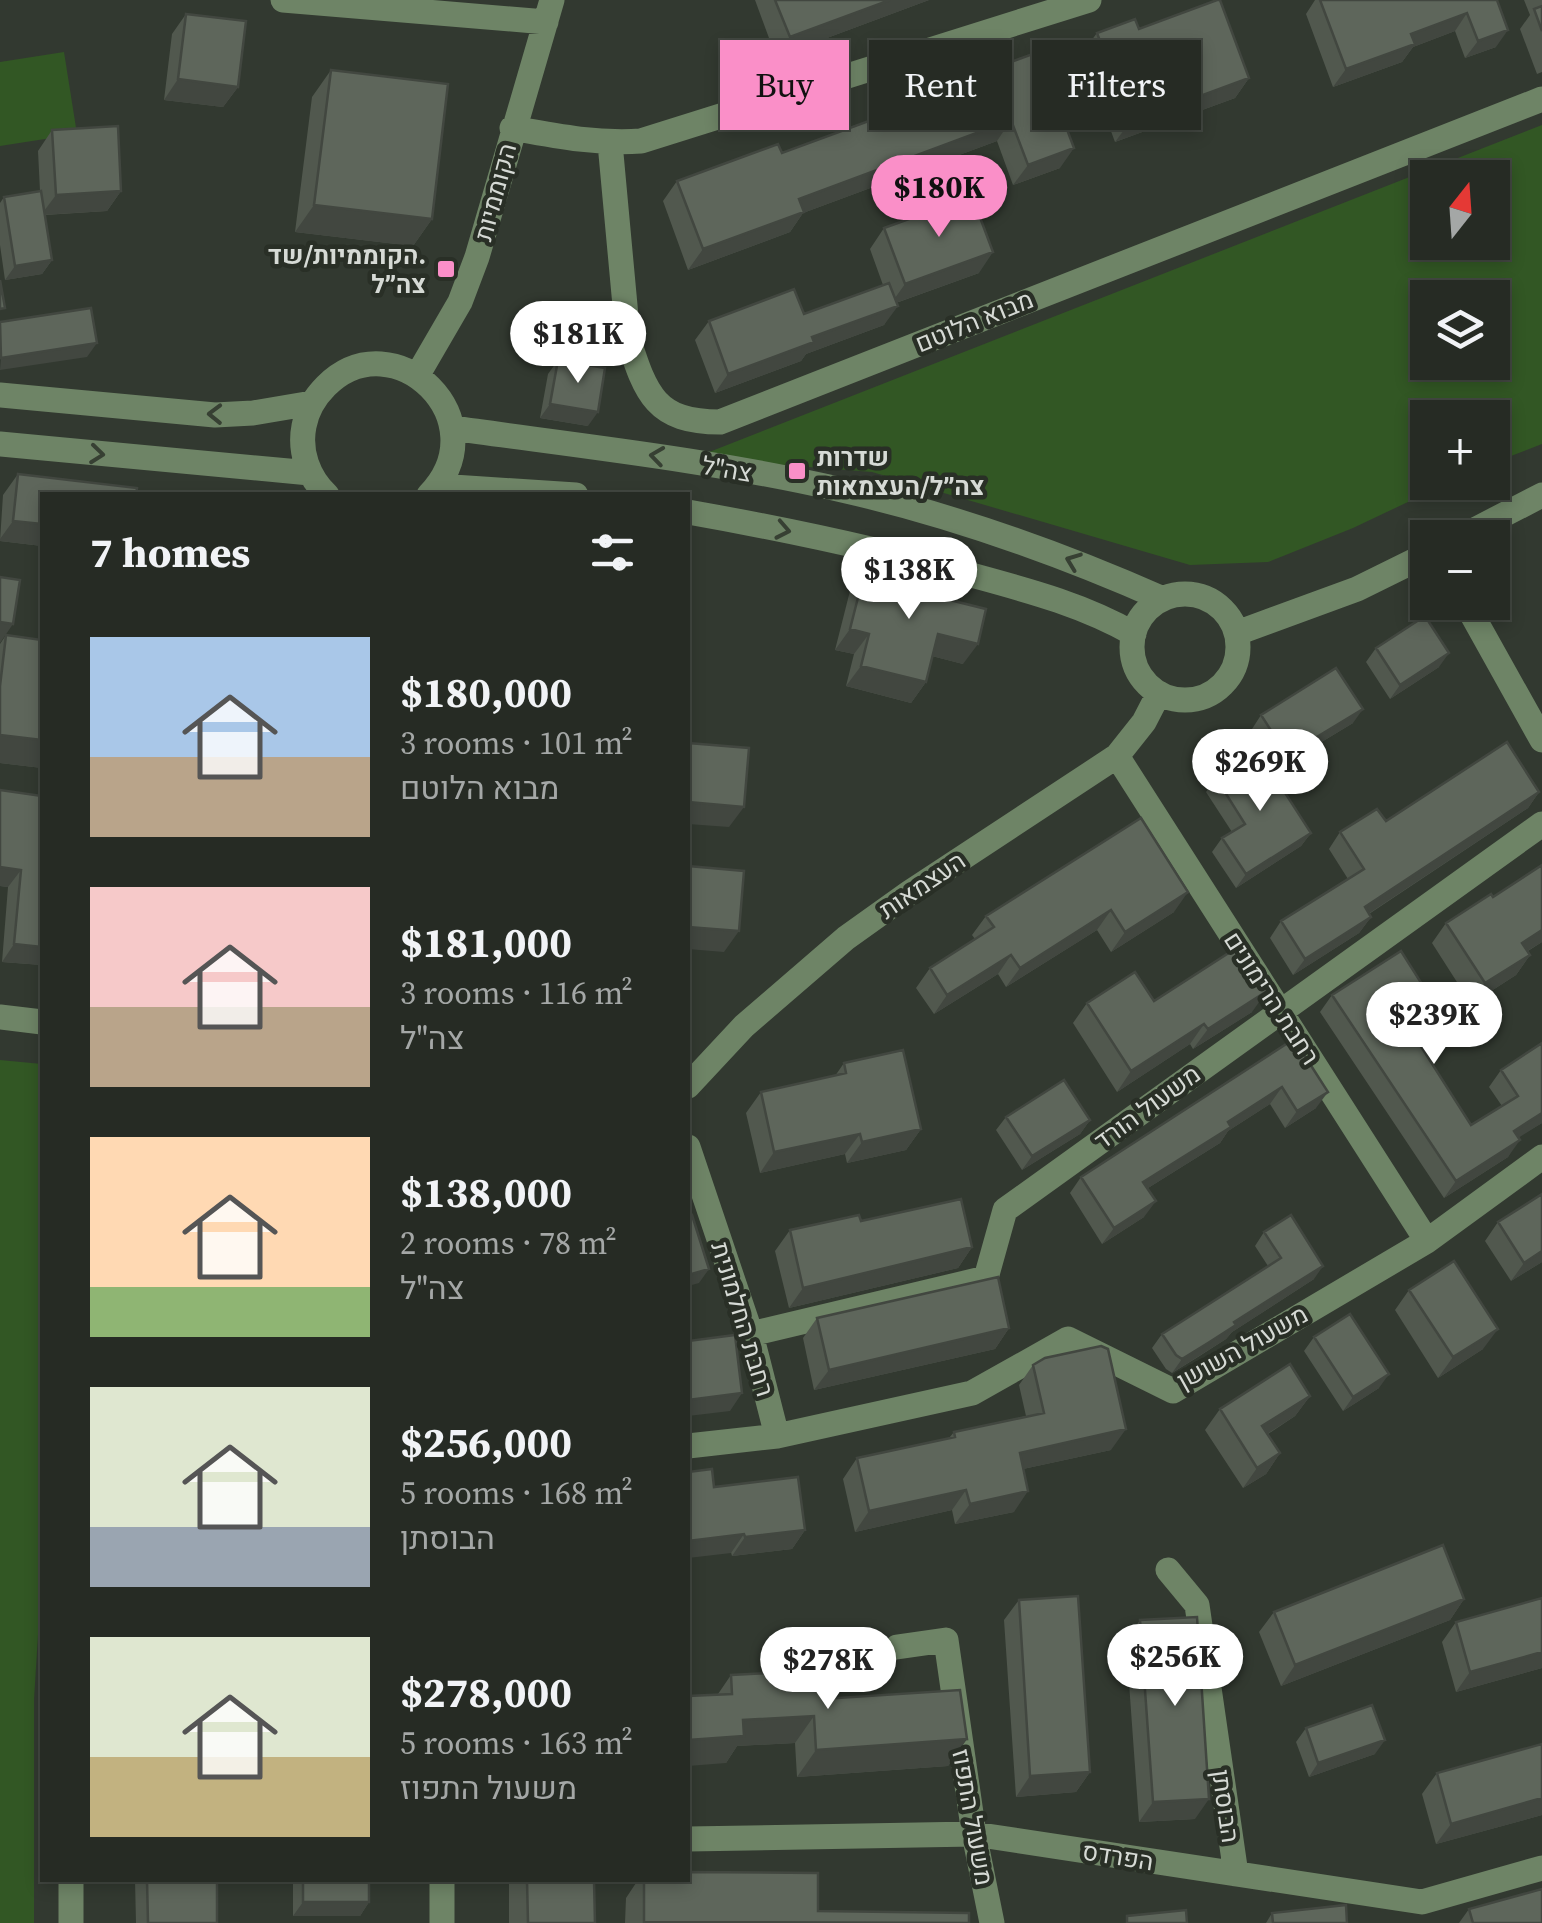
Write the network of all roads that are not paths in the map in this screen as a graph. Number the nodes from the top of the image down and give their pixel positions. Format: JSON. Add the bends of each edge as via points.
{"nodes":[{"id":1,"x":282,"y":0,"type":"edge"},
{"id":2,"x":1089,"y":0,"type":"edge"},
{"id":3,"x":549,"y":11,"type":"edge"},
{"id":4,"x":1542,"y":99,"type":"edge"},
{"id":5,"x":512,"y":128,"type":"junction"},
{"id":6,"x":610,"y":143,"type":"junction"},
{"id":7,"x":416,"y":376,"type":"junction"},
{"id":8,"x":0,"y":395,"type":"edge"},
{"id":9,"x":312,"y":403,"type":"junction"},
{"id":10,"x":452,"y":428,"type":"junction"},
{"id":11,"x":0,"y":444,"type":"edge"},
{"id":12,"x":310,"y":473,"type":"junction"},
{"id":13,"x":433,"y":490,"type":"edge"},
{"id":14,"x":325,"y":492,"type":"edge"},
{"id":15,"x":490,"y":492,"type":"edge"},
{"id":16,"x":1542,"y":494,"type":"edge"},
{"id":17,"x":690,"y":512,"type":"edge"},
{"id":18,"x":1493,"y":520,"type":"edge"},
{"id":19,"x":1410,"y":563,"type":"edge"},
{"id":20,"x":1163,"y":599,"type":"junction"},
{"id":21,"x":1476,"y":620,"type":"edge"},
{"id":22,"x":1236,"y":633,"type":"junction"},
{"id":23,"x":1134,"y":634,"type":"junction"},
{"id":24,"x":1159,"y":692,"type":"junction"},
{"id":25,"x":1542,"y":740,"type":"edge"},
{"id":26,"x":1117,"y":756,"type":"junction"},
{"id":27,"x":1542,"y":824,"type":"edge"},
{"id":28,"x":1280,"y":1011,"type":"junction"},
{"id":29,"x":0,"y":1016,"type":"edge"},
{"id":30,"x":40,"y":1022,"type":"edge"},
{"id":31,"x":690,"y":1084,"type":"edge"},
{"id":32,"x":690,"y":1153,"type":"edge"},
{"id":33,"x":1542,"y":1157,"type":"edge"},
{"id":34,"x":1427,"y":1240,"type":"junction"},
{"id":35,"x":752,"y":1334,"type":"junction"},
{"id":36,"x":777,"y":1436,"type":"junction"},
{"id":37,"x":690,"y":1446,"type":"edge"},
{"id":38,"x":1168,"y":1570,"type":"dead end"},
{"id":39,"x":897,"y":1647,"type":"dead end"},
{"id":40,"x":974,"y":1834,"type":"junction"},
{"id":41,"x":690,"y":1839,"type":"edge"},
{"id":42,"x":1542,"y":1868,"type":"edge"},
{"id":43,"x":1236,"y":1874,"type":"junction"},
{"id":44,"x":71,"y":1882,"type":"edge"},
{"id":45,"x":442,"y":1882,"type":"edge"},
{"id":46,"x":1424,"y":1913,"type":"edge"},
{"id":47,"x":71,"y":1923,"type":"edge"},
{"id":48,"x":442,"y":1923,"type":"edge"},
{"id":49,"x":992,"y":1923,"type":"edge"}],
"edges":[{"from":1,"to":3,"type":"street"},
{"from":2,"to":6,"type":"street","via":[[641,140]]},
{"from":3,"to":5,"type":"street","name":"הקוממיות"},
{"from":4,"to":6,"type":"street","name":"מבוא הלוטם","via":[[720,422],[666,413],[638,369],[628,338]]},
{"from":5,"to":6,"type":"street"},
{"from":5,"to":7,"type":"street","name":"הקוממיות","via":[[460,302]]},
{"from":7,"to":9,"type":"street","via":[[388,366],[358,367],[332,380]]},
{"from":7,"to":10,"type":"street","via":[[440,398]]},
{"from":9,"to":8,"type":"street","one_way":true,"via":[[215,415]]},
{"from":9,"to":12,"type":"street","via":[[302,438]]},
{"from":10,"to":13,"type":"street","via":[[448,468]]},
{"from":20,"to":10,"type":"street","name":"צה\"ל","one_way":true,"via":[[1047,552],[838,489]]},
{"from":11,"to":12,"type":"street","one_way":true},
{"from":12,"to":14,"type":"street"},
{"from":13,"to":15,"type":"street"},
{"from":16,"to":18,"type":"street"},
{"from":17,"to":23,"type":"street","name":"צה\"ל","one_way":true,"via":[[940,566],[1070,602]]},
{"from":19,"to":22,"type":"street"},
{"from":20,"to":22,"type":"street","via":[[1208,599]]},
{"from":20,"to":23,"type":"street"},
{"from":21,"to":25,"type":"street"},
{"from":22,"to":24,"type":"street","via":[[1232,673],[1212,693],[1186,700]]},
{"from":23,"to":24,"type":"street","via":[[1134,661]]},
{"from":24,"to":26,"type":"street","name":"העצמאות"},
{"from":26,"to":28,"type":"street","name":"רחבת הרימונים"},
{"from":26,"to":31,"type":"street","name":"העצמאות","via":[[846,938],[744,1026]]},
{"from":27,"to":28,"type":"street","name":"משעול הורד"},
{"from":28,"to":34,"type":"street","name":"רחבת הרימונים"},
{"from":28,"to":35,"type":"street","name":"משעול הורד","via":[[1005,1210],[986,1278]]},
{"from":29,"to":30,"type":"street"},
{"from":32,"to":35,"type":"street","name":"רחבת החלמונית"},
{"from":33,"to":34,"type":"street","name":"משעול השושן"},
{"from":34,"to":36,"type":"street","name":"משעול השושן","via":[[1173,1391],[1068,1339],[972,1393]]},
{"from":35,"to":36,"type":"street","name":"רחבת החלמונית"},
{"from":36,"to":37,"type":"street","name":"משעול השושן"},
{"from":38,"to":43,"type":"street","name":"הבוסתן","via":[[1197,1605]]},
{"from":39,"to":40,"type":"street","name":"משעול התפוז","via":[[946,1640]]},
{"from":40,"to":41,"type":"street","name":"הפרדס"},
{"from":40,"to":43,"type":"street","name":"הפרדס"},
{"from":40,"to":49,"type":"street","name":"משעול התפוז"},
{"from":42,"to":46,"type":"street","name":"הפרדס"},
{"from":43,"to":46,"type":"street","name":"הפרדס"},
{"from":44,"to":47,"type":"street"},
{"from":45,"to":48,"type":"street"}]}
